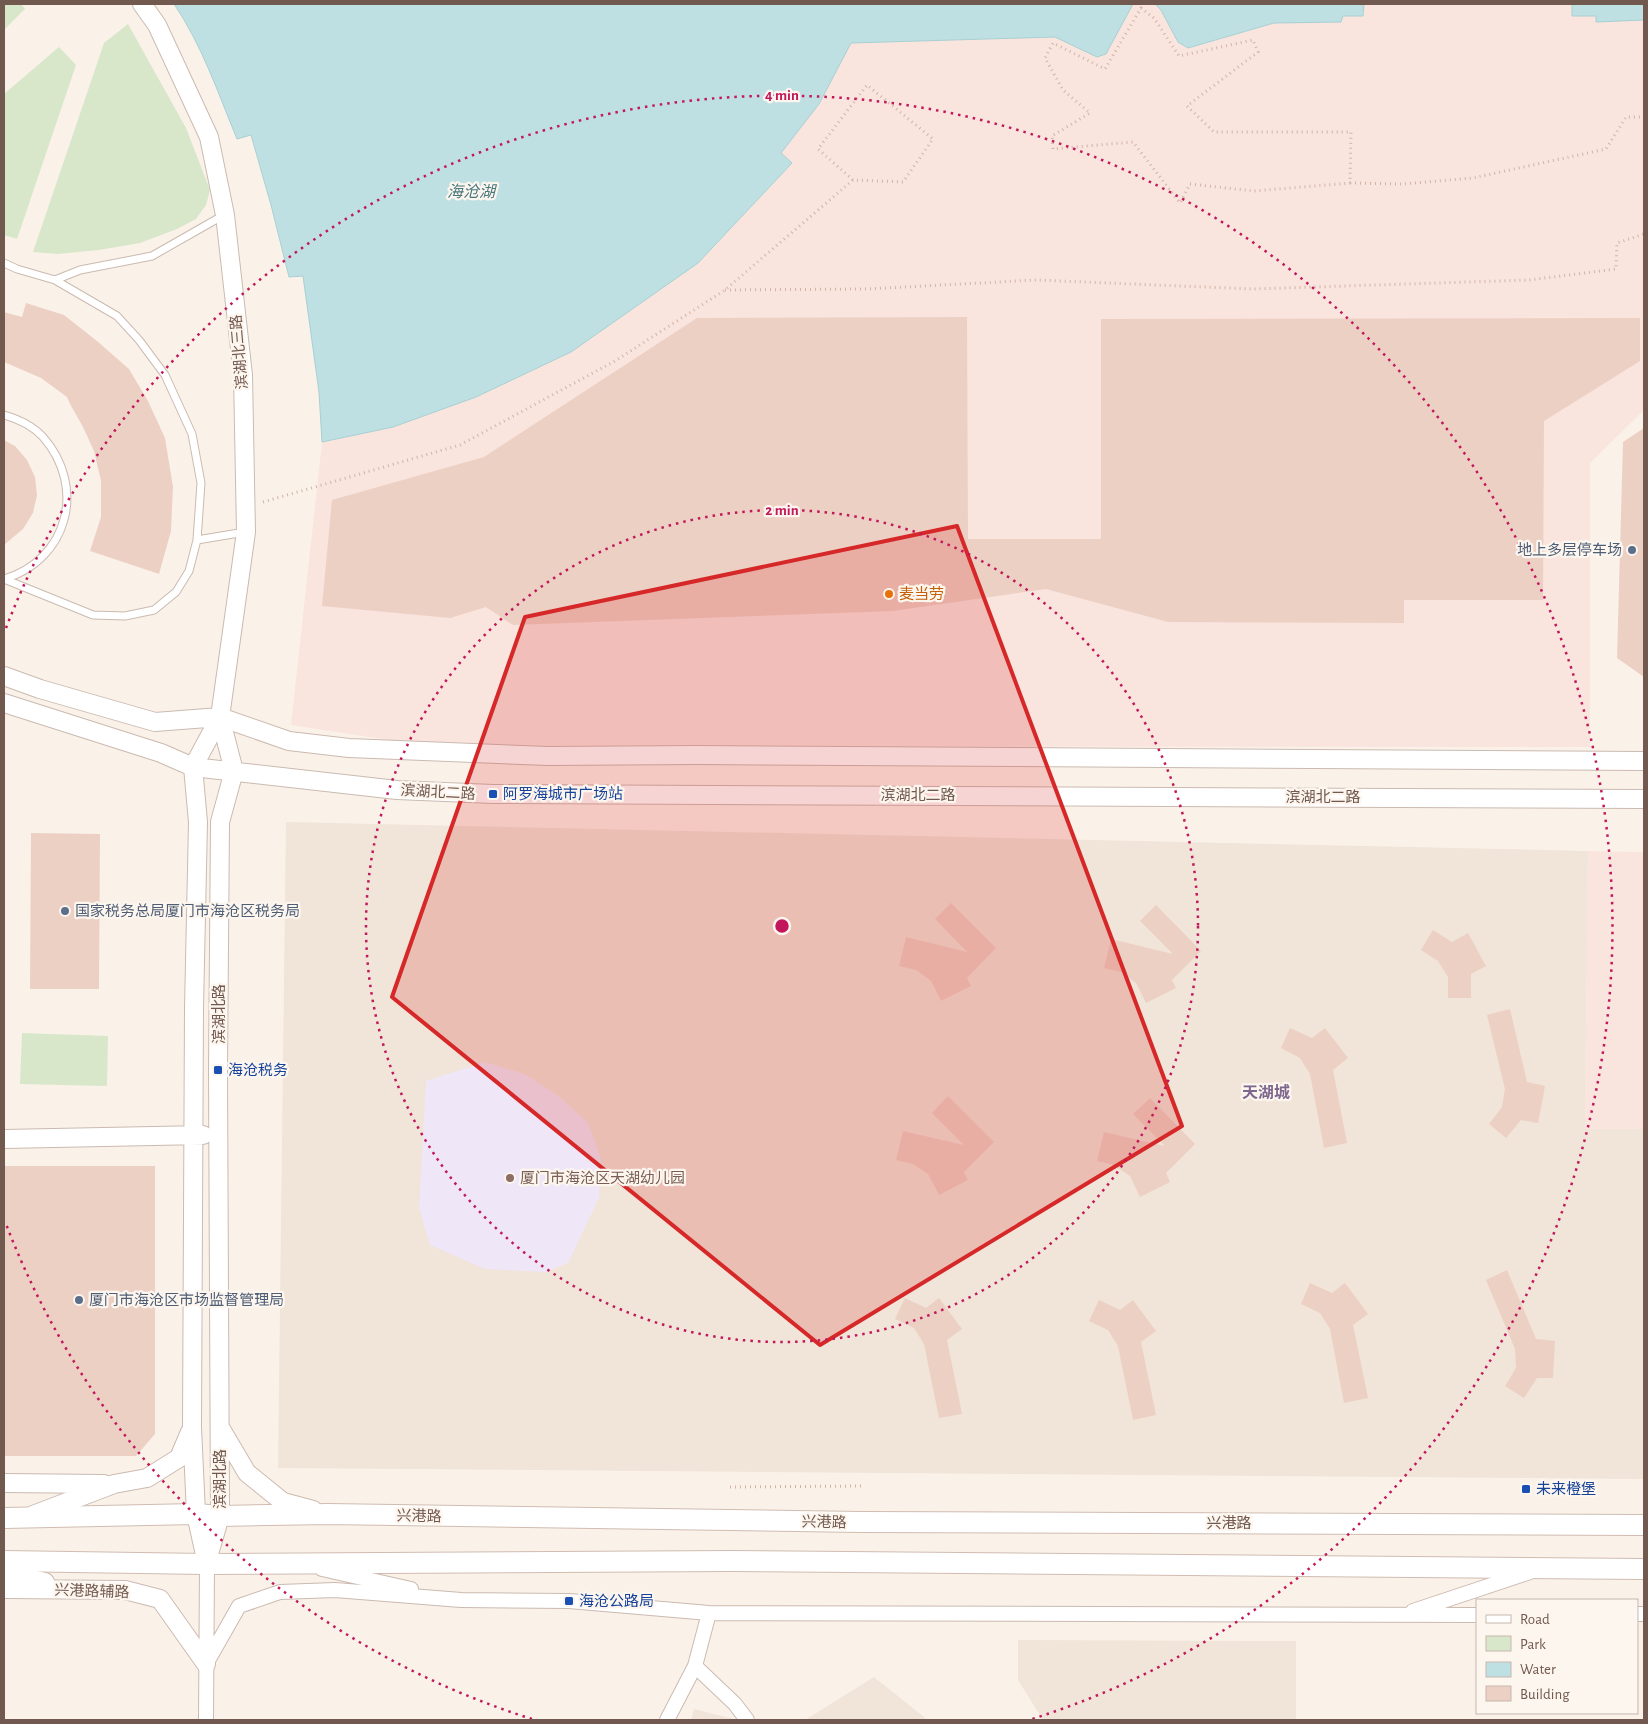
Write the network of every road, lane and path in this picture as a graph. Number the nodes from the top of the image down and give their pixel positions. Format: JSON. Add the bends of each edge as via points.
{"nodes":[{"id":1,"x":142,"y":4,"type":"edge"},
{"id":2,"x":1644,"y":117,"type":"edge"},
{"id":3,"x":853,"y":180,"type":"junction"},
{"id":4,"x":1350,"y":183,"type":"junction"},
{"id":5,"x":225,"y":215,"type":"junction"},
{"id":6,"x":1644,"y":234,"type":"edge"},
{"id":7,"x":4,"y":262,"type":"edge"},
{"id":8,"x":55,"y":280,"type":"junction"},
{"id":9,"x":725,"y":290,"type":"junction"},
{"id":10,"x":4,"y":415,"type":"edge"},
{"id":11,"x":245,"y":507,"type":"junction"},
{"id":12,"x":246,"y":532,"type":"junction"},
{"id":13,"x":197,"y":540,"type":"junction"},
{"id":14,"x":4,"y":676,"type":"edge"},
{"id":15,"x":4,"y":703,"type":"edge"},
{"id":16,"x":220,"y":717,"type":"junction"},
{"id":17,"x":1644,"y":761,"type":"edge"},
{"id":18,"x":193,"y":767,"type":"junction"},
{"id":19,"x":234,"y":771,"type":"junction"},
{"id":20,"x":1644,"y":798,"type":"edge"},
{"id":21,"x":218,"y":1135,"type":"junction"},
{"id":22,"x":193,"y":1136,"type":"junction"},
{"id":23,"x":4,"y":1138,"type":"edge"},
{"id":24,"x":192,"y":1427,"type":"junction"},
{"id":25,"x":220,"y":1427,"type":"junction"},
{"id":26,"x":4,"y":1483,"type":"edge"},
{"id":27,"x":114,"y":1484,"type":"junction"},
{"id":28,"x":863,"y":1486,"type":"dead end"},
{"id":29,"x":730,"y":1487,"type":"dead end"},
{"id":30,"x":196,"y":1514,"type":"junction"},
{"id":31,"x":328,"y":1514,"type":"junction"},
{"id":32,"x":220,"y":1516,"type":"junction"},
{"id":33,"x":4,"y":1518,"type":"edge"},
{"id":34,"x":24,"y":1518,"type":"junction"},
{"id":35,"x":1644,"y":1525,"type":"edge"},
{"id":36,"x":4,"y":1561,"type":"edge"},
{"id":37,"x":207,"y":1564,"type":"junction"},
{"id":38,"x":297,"y":1564,"type":"junction"},
{"id":39,"x":1541,"y":1569,"type":"junction"},
{"id":40,"x":1644,"y":1569,"type":"edge"},
{"id":41,"x":4,"y":1572,"type":"edge"},
{"id":42,"x":4,"y":1589,"type":"edge"},
{"id":43,"x":74,"y":1590,"type":"junction"},
{"id":44,"x":461,"y":1600,"type":"junction"},
{"id":45,"x":709,"y":1613,"type":"junction"},
{"id":46,"x":1476,"y":1615,"type":"edge"},
{"id":47,"x":1400,"y":1616,"type":"junction"},
{"id":48,"x":206,"y":1664,"type":"junction"},
{"id":49,"x":695,"y":1666,"type":"junction"},
{"id":50,"x":206,"y":1720,"type":"edge"},
{"id":51,"x":667,"y":1720,"type":"edge"},
{"id":52,"x":748,"y":1720,"type":"edge"}],
"edges":[{"from":1,"to":5,"type":"street","name":"滨湖北三路","via":[[158,25],[209,137]]},
{"from":2,"to":4,"type":"path","via":[[1626,116],[1606,149],[1473,178],[1402,184]]},
{"from":3,"to":3,"type":"path","via":[[818,149],[867,85],[933,139],[903,182]]},
{"from":3,"to":9,"type":"path"},
{"from":4,"to":4,"type":"path","via":[[1254,191],[1190,184],[1180,203],[1133,142],[1053,149],[1052,136],[1090,113],[1063,90],[1045,58],[1053,43],[1105,69],[1141,8],[1154,18],[1179,56],[1253,40],[1258,52],[1187,106],[1214,132],[1351,132]]},
{"from":5,"to":8,"type":"lane","via":[[152,256],[80,270]]},
{"from":5,"to":11,"type":"street","name":"滨湖北三路","via":[[243,375]]},
{"from":6,"to":9,"type":"path","via":[[1617,243],[1616,269],[1529,280],[1253,289],[1036,280],[867,289]]},
{"from":7,"to":8,"type":"lane"},
{"from":8,"to":13,"type":"lane","via":[[117,316],[140,340],[165,375],[192,434],[201,483]]},
{"from":9,"to":11,"type":"path","via":[[615,361],[460,445]]},
{"from":10,"to":13,"type":"lane","via":[[20,420],[42,436],[58,458],[67,484],[66,512],[58,538],[41,559],[19,575],[4,579],[93,615],[125,616],[154,610],[176,592],[189,571]]},
{"from":11,"to":12,"type":"street","name":"滨湖北三路"},
{"from":12,"to":13,"type":"lane"},
{"from":12,"to":16,"type":"street","name":"滨湖北三路"},
{"from":14,"to":16,"type":"street","via":[[40,690],[156,722]]},
{"from":15,"to":18,"type":"street","via":[[161,752]]},
{"from":16,"to":17,"type":"street","via":[[290,741],[349,748],[548,756]]},
{"from":16,"to":18,"type":"street"},
{"from":16,"to":19,"type":"street","name":"滨湖北路"},
{"from":18,"to":19,"type":"street","name":"滨湖北二路"},
{"from":18,"to":22,"type":"street","name":"滨湖北路","via":[[198,822]]},
{"from":19,"to":20,"type":"street","name":"滨湖北二路","via":[[397,790],[493,794]]},
{"from":19,"to":21,"type":"street","name":"滨湖北路","via":[[220,822]]},
{"from":21,"to":22,"type":"street"},
{"from":21,"to":25,"type":"street","name":"滨湖北路"},
{"from":22,"to":23,"type":"street"},
{"from":22,"to":24,"type":"street","name":"滨湖北路"},
{"from":24,"to":27,"type":"street","via":[[179,1458],[148,1478]]},
{"from":24,"to":30,"type":"street","name":"滨湖北路"},
{"from":25,"to":31,"type":"street","via":[[247,1473],[254,1479],[284,1502]]},
{"from":25,"to":32,"type":"street","name":"滨湖北路"},
{"from":26,"to":27,"type":"street"},
{"from":27,"to":34,"type":"street"},
{"from":28,"to":29,"type":"path"},
{"from":30,"to":32,"type":"main road","name":"兴港路"},
{"from":30,"to":34,"type":"main road","name":"兴港路"},
{"from":30,"to":37,"type":"street","name":"滨湖北路"},
{"from":31,"to":32,"type":"main road","name":"兴港路"},
{"from":31,"to":35,"type":"main road","name":"兴港路","via":[[862,1522]]},
{"from":32,"to":37,"type":"street","name":"滨湖北路"},
{"from":33,"to":34,"type":"main road","name":"兴港路"},
{"from":36,"to":37,"type":"main road"},
{"from":37,"to":38,"type":"main road"},
{"from":37,"to":48,"type":"street"},
{"from":38,"to":39,"type":"main road","via":[[731,1561]]},
{"from":38,"to":44,"type":"street"},
{"from":39,"to":40,"type":"main road"},
{"from":39,"to":47,"type":"street"},
{"from":41,"to":43,"type":"street"},
{"from":42,"to":43,"type":"street","name":"兴港路辅路"},
{"from":43,"to":48,"type":"street","name":"兴港路辅路","via":[[125,1590],[160,1599]]},
{"from":44,"to":45,"type":"street","via":[[570,1601]]},
{"from":44,"to":48,"type":"street","via":[[335,1590],[280,1592],[239,1606]]},
{"from":45,"to":47,"type":"street"},
{"from":45,"to":49,"type":"street"},
{"from":46,"to":47,"type":"street"},
{"from":48,"to":50,"type":"street"},
{"from":49,"to":51,"type":"street"},
{"from":49,"to":52,"type":"street"}]}
